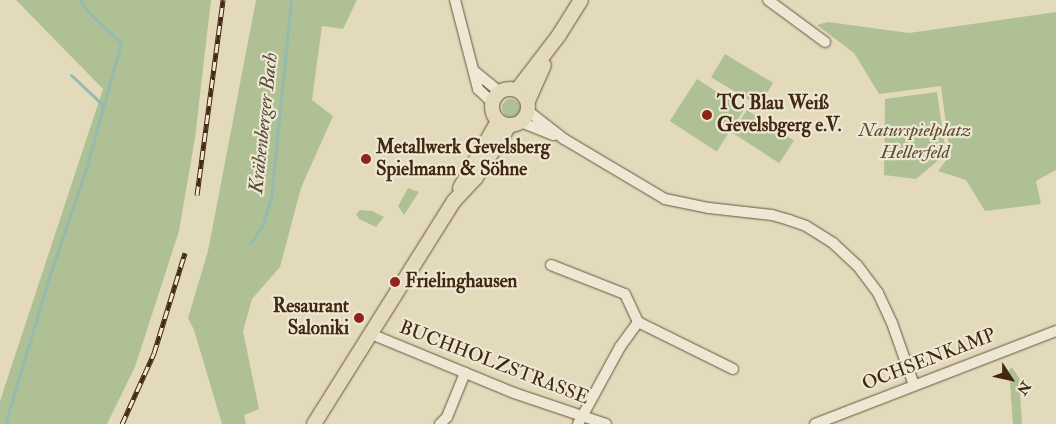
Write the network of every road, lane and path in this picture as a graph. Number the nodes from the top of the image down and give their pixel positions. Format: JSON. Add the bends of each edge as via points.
{"nodes":[{"id":1,"x":455,"y":0,"type":"edge"},
{"id":2,"x":581,"y":0,"type":"edge"},
{"id":3,"x":768,"y":0,"type":"edge"},
{"id":4,"x":559,"y":35,"type":"junction"},
{"id":5,"x":825,"y":42,"type":"dead end"},
{"id":6,"x":517,"y":90,"type":"junction"},
{"id":7,"x":496,"y":98,"type":"junction"},
{"id":8,"x":517,"y":116,"type":"junction"},
{"id":9,"x":551,"y":265,"type":"dead end"},
{"id":10,"x":638,"y":322,"type":"junction"},
{"id":11,"x":1056,"y":331,"type":"edge"},
{"id":12,"x":371,"y":334,"type":"junction"},
{"id":13,"x":733,"y":369,"type":"dead end"},
{"id":14,"x":465,"y":373,"type":"junction"},
{"id":15,"x":914,"y":385,"type":"junction"},
{"id":16,"x":580,"y":420,"type":"edge"},
{"id":17,"x":314,"y":424,"type":"edge"},
{"id":18,"x":440,"y":424,"type":"edge"},
{"id":19,"x":606,"y":424,"type":"edge"},
{"id":20,"x":815,"y":424,"type":"edge"}],
"edges":[{"from":1,"to":7,"type":"street","via":[[474,71]]},
{"from":2,"to":4,"type":"main road"},
{"from":3,"to":5,"type":"street"},
{"from":4,"to":6,"type":"main road"},
{"from":4,"to":8,"type":"main road"},
{"from":6,"to":7,"type":"main road","via":[[505,90]]},
{"from":6,"to":8,"type":"main road"},
{"from":7,"to":8,"type":"main road","via":[[494,116]]},
{"from":8,"to":12,"type":"main road","via":[[467,172],[454,201]]},
{"from":8,"to":15,"type":"street","via":[[564,139],[665,199],[772,215],[806,226],[832,243],[857,265],[878,293]]},
{"from":9,"to":10,"type":"street","via":[[624,294]]},
{"from":10,"to":13,"type":"street"},
{"from":10,"to":16,"type":"street","via":[[620,347]]},
{"from":11,"to":15,"type":"street","name":"OCHSENKAMP"},
{"from":12,"to":14,"type":"street","name":"BUCHHOLZSTRASSE"},
{"from":12,"to":17,"type":"main road"},
{"from":14,"to":16,"type":"street","name":"BUCHHOLZSTRASSE"},
{"from":14,"to":18,"type":"street","via":[[447,417]]},
{"from":15,"to":20,"type":"street","name":"OCHSENKAMP"},
{"from":16,"to":19,"type":"street","name":"BUCHHOLZSTRASSE"}]}
